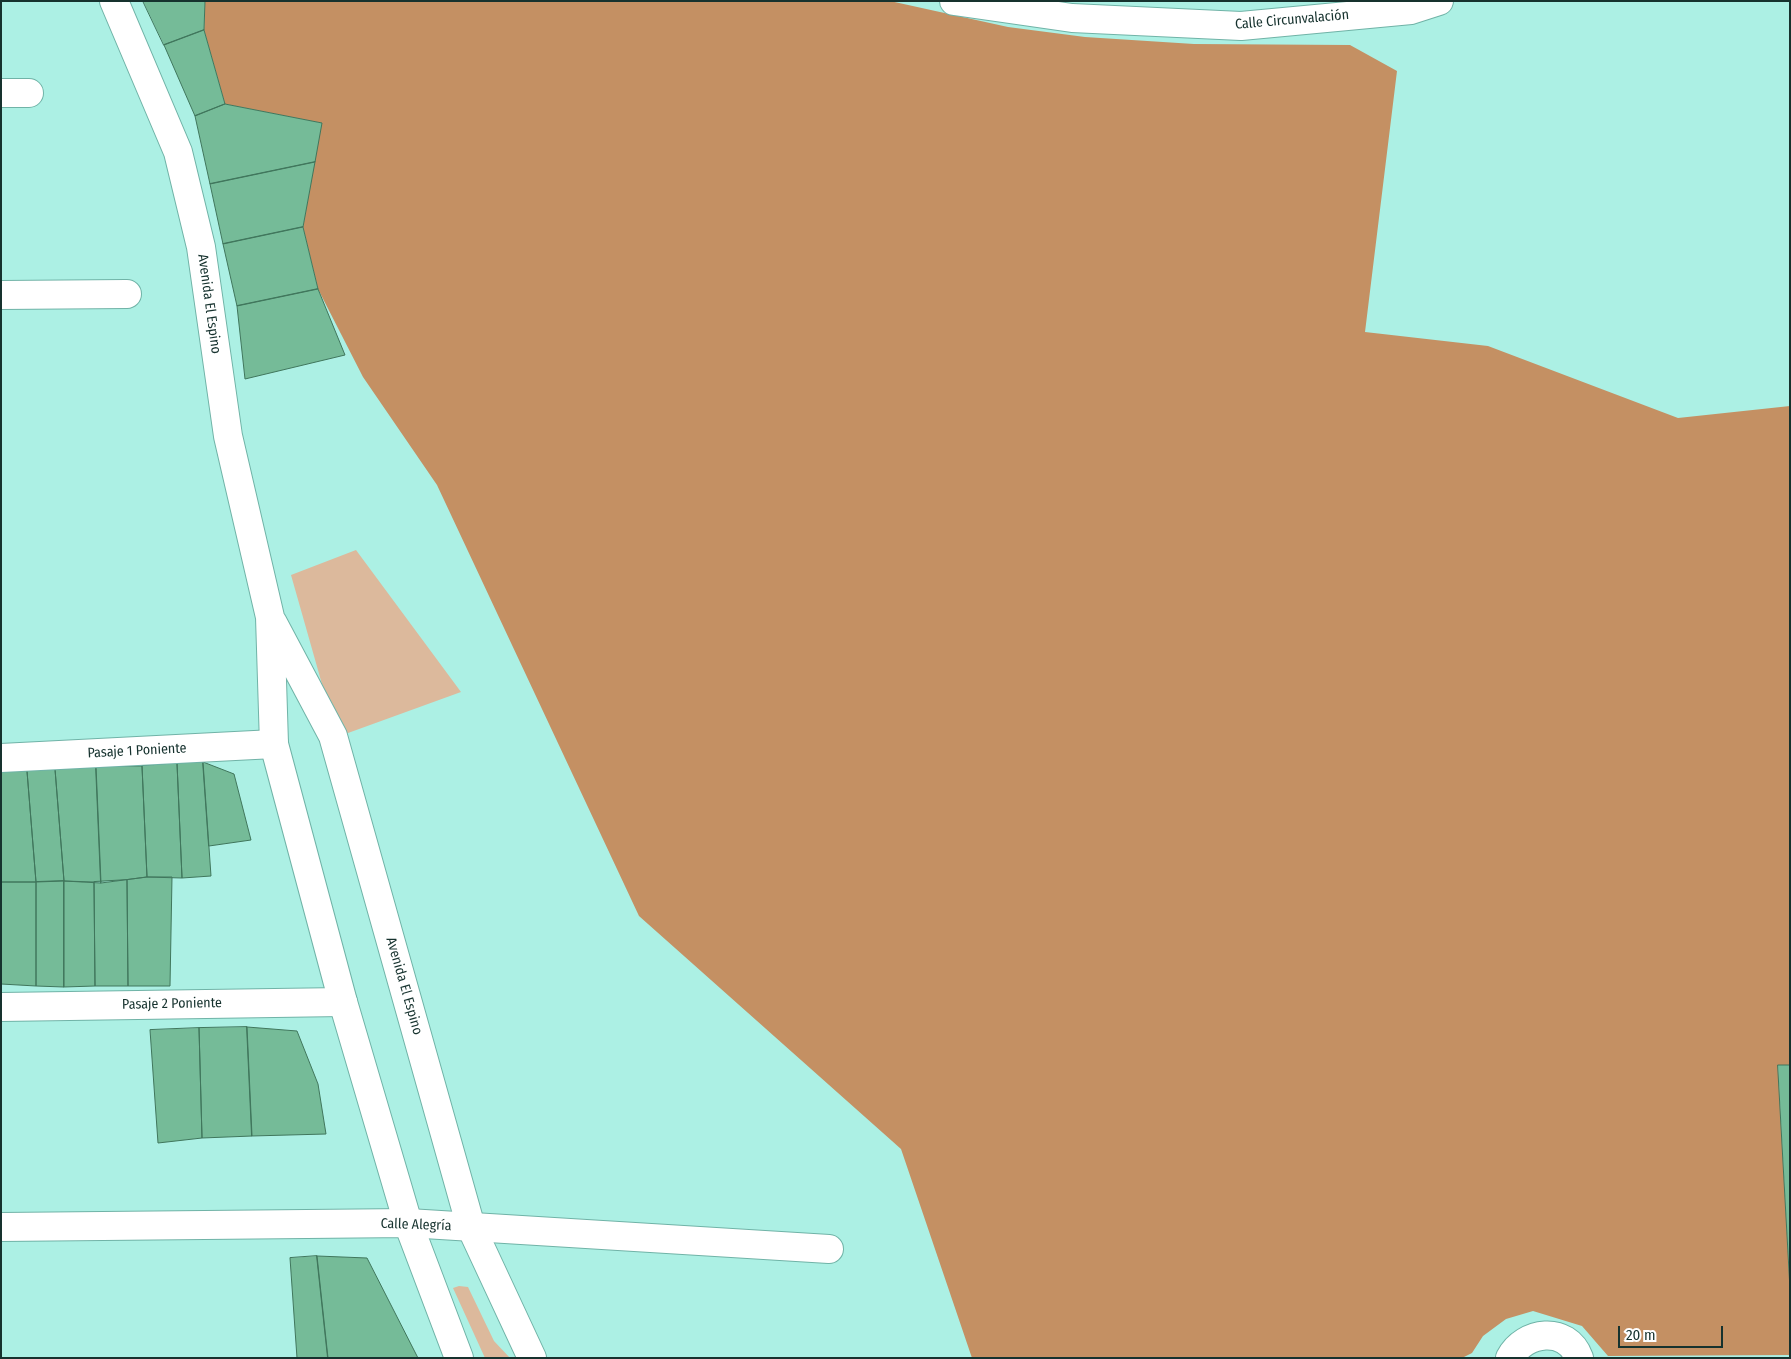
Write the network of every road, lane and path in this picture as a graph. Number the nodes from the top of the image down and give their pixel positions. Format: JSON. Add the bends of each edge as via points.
{"nodes":[{"id":1,"x":114,"y":1,"type":"edge"},
{"id":2,"x":1438,"y":1,"type":"edge"},
{"id":3,"x":966,"y":2,"type":"edge"},
{"id":4,"x":1163,"y":12,"type":"edge"},
{"id":5,"x":1,"y":93,"type":"edge"},
{"id":6,"x":29,"y":94,"type":"dead end"},
{"id":7,"x":127,"y":294,"type":"dead end"},
{"id":8,"x":1,"y":295,"type":"edge"},
{"id":9,"x":270,"y":617,"type":"junction"},
{"id":10,"x":274,"y":744,"type":"junction"},
{"id":11,"x":1,"y":758,"type":"edge"},
{"id":12,"x":343,"y":1002,"type":"junction"},
{"id":13,"x":1,"y":1006,"type":"edge"},
{"id":14,"x":408,"y":1223,"type":"junction"},
{"id":15,"x":1,"y":1227,"type":"edge"},
{"id":16,"x":471,"y":1227,"type":"junction"},
{"id":17,"x":829,"y":1249,"type":"dead end"},
{"id":18,"x":459,"y":1358,"type":"edge"},
{"id":19,"x":532,"y":1358,"type":"edge"},
{"id":20,"x":1510,"y":1358,"type":"edge"},
{"id":21,"x":1579,"y":1358,"type":"edge"}],
"edges":[{"from":1,"to":9,"type":"main road","name":"Avenida El Espino","via":[[178,152],[201,247],[228,436]]},
{"from":2,"to":4,"type":"main road","name":"Calle Circunvalación","via":[[1412,10],[1241,26]]},
{"from":3,"to":4,"type":"main road","name":"Calle Circunvalación","via":[[1072,18]]},
{"from":5,"to":6,"type":"main road"},
{"from":7,"to":8,"type":"main road"},
{"from":9,"to":10,"type":"main road","name":"Avenida El Espino"},
{"from":9,"to":16,"type":"main road","name":"Avenida El Espino","via":[[333,736]]},
{"from":10,"to":11,"type":"main road","name":"Pasaje 1 Poniente"},
{"from":10,"to":12,"type":"main road","name":"Avenida El Espino"},
{"from":12,"to":13,"type":"main road","name":"Pasaje 2 Poniente"},
{"from":12,"to":14,"type":"main road","name":"Avenida El Espino"},
{"from":14,"to":15,"type":"main road","name":"Calle Alegría"},
{"from":14,"to":16,"type":"main road","name":"Calle Alegría"},
{"from":14,"to":18,"type":"main road","name":"Avenida El Espino"},
{"from":16,"to":17,"type":"main road","name":"Calle Alegría"},
{"from":16,"to":19,"type":"main road","name":"Avenida El Espino"},
{"from":20,"to":21,"type":"main road","via":[[1524,1341],[1547,1335],[1570,1344]]}]}
